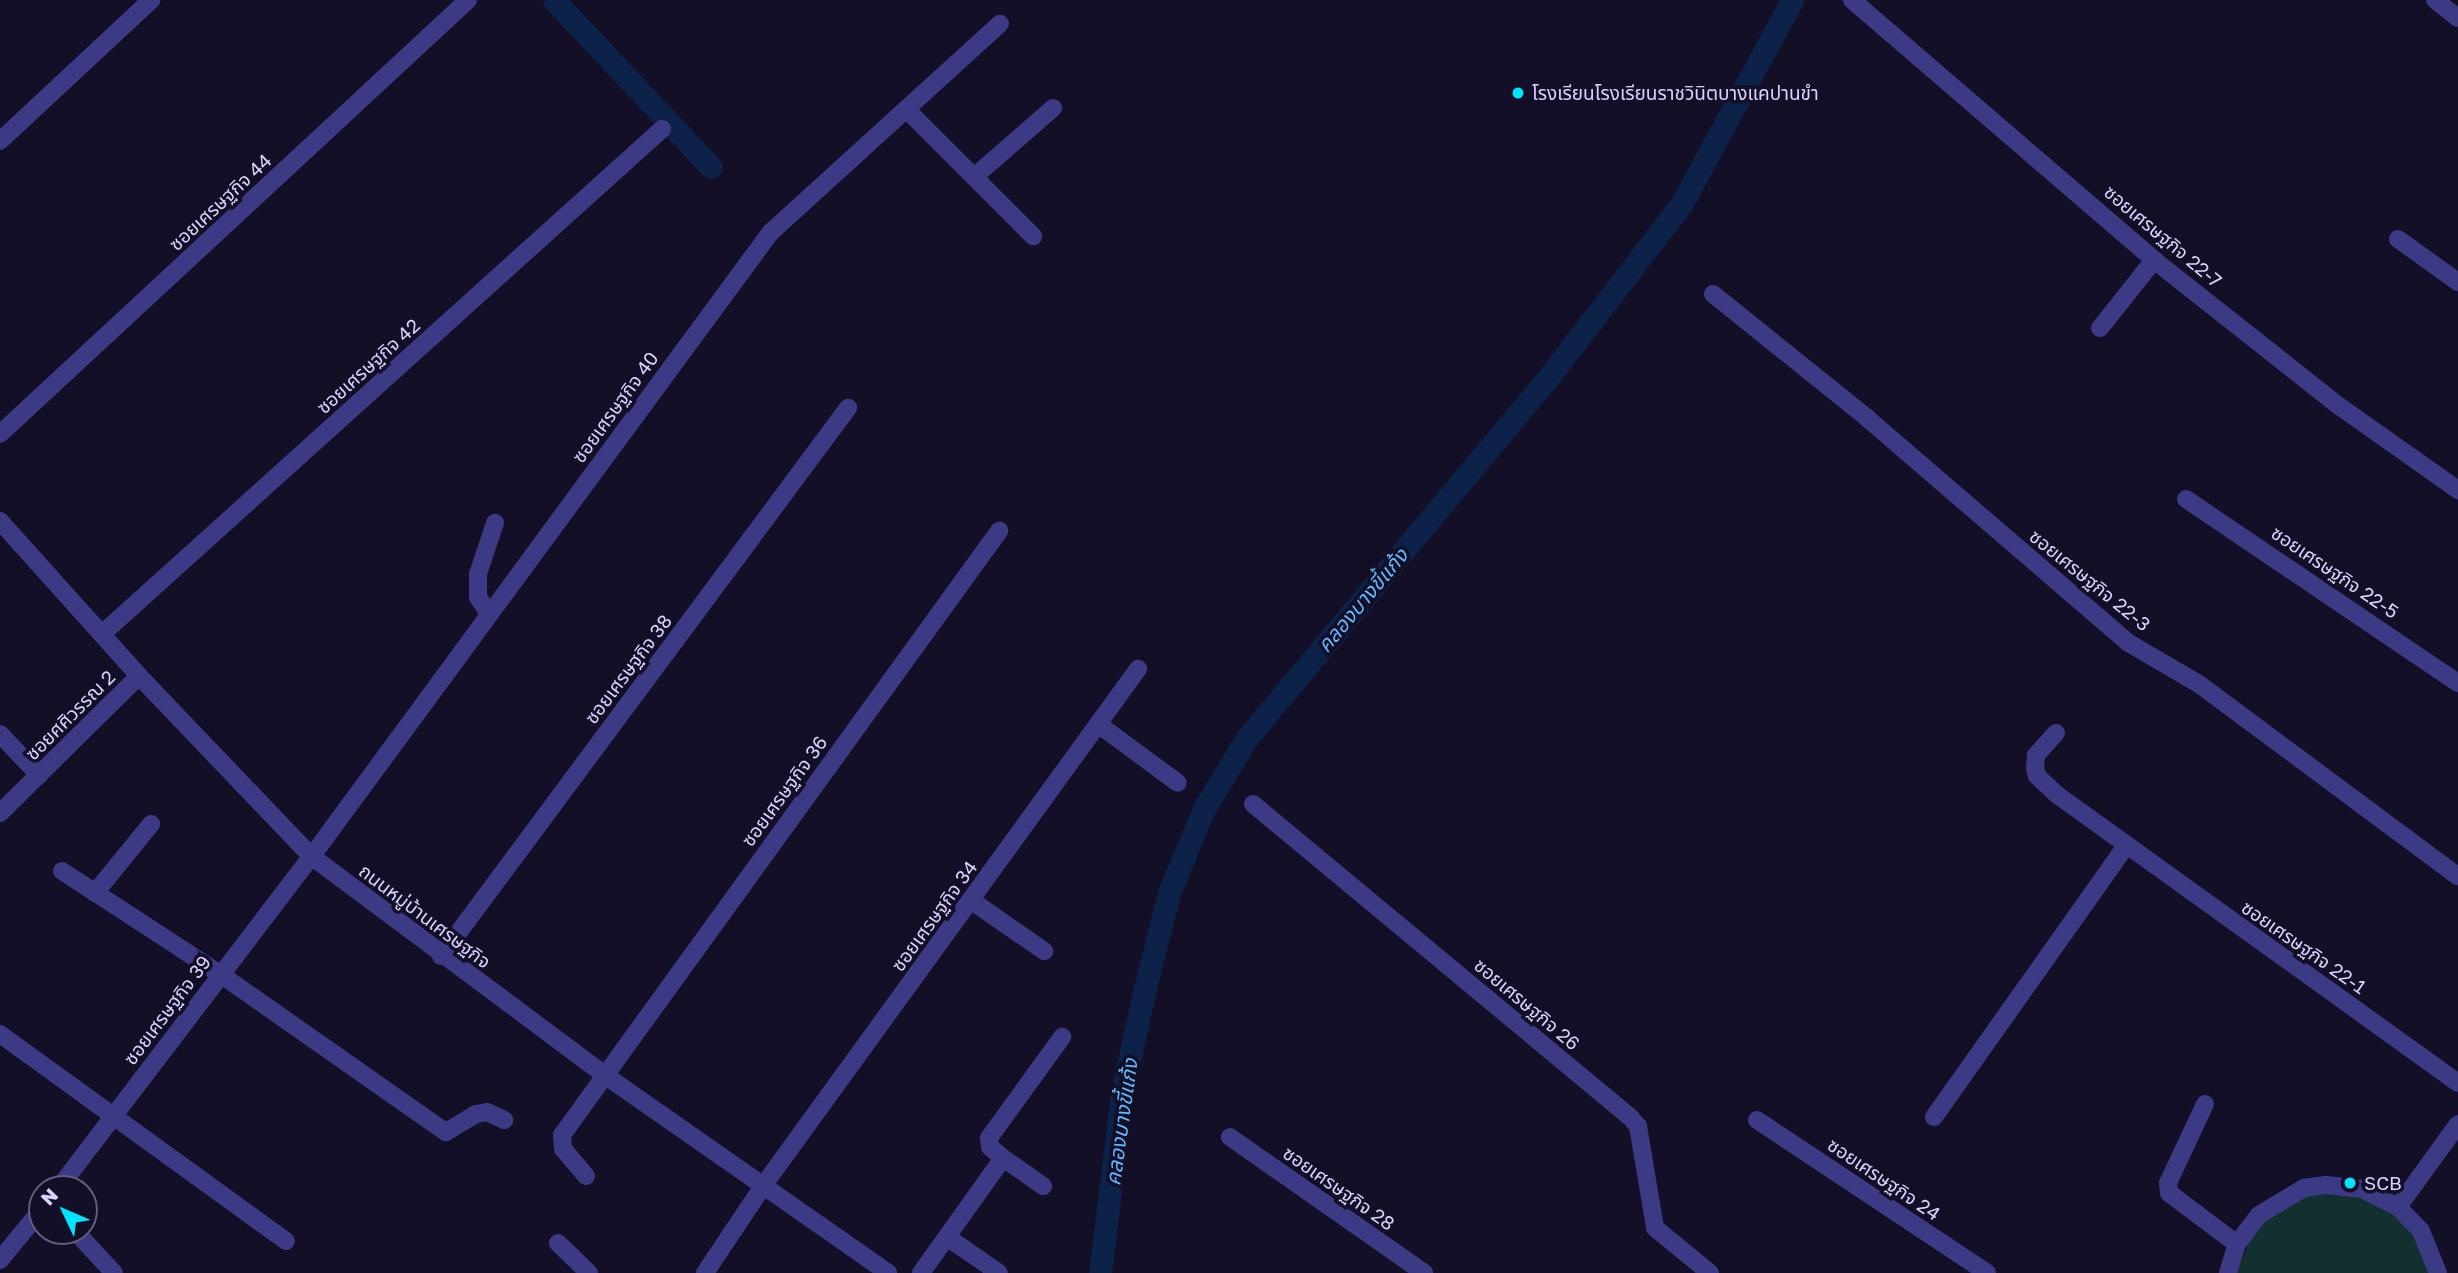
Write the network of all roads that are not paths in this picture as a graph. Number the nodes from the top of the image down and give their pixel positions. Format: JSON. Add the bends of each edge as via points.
{"nodes":[{"id":1,"x":151,"y":0,"type":"edge"},
{"id":2,"x":468,"y":0,"type":"edge"},
{"id":3,"x":1852,"y":0,"type":"edge"},
{"id":4,"x":2435,"y":0,"type":"edge"},
{"id":5,"x":2458,"y":18,"type":"edge"},
{"id":6,"x":1000,"y":24,"type":"dead end"},
{"id":7,"x":1053,"y":108,"type":"dead end"},
{"id":8,"x":906,"y":109,"type":"junction"},
{"id":9,"x":662,"y":129,"type":"dead end"},
{"id":10,"x":0,"y":141,"type":"edge"},
{"id":11,"x":974,"y":177,"type":"junction"},
{"id":12,"x":1033,"y":236,"type":"dead end"},
{"id":13,"x":2398,"y":239,"type":"dead end"},
{"id":14,"x":2154,"y":260,"type":"junction"},
{"id":15,"x":2458,"y":282,"type":"edge"},
{"id":16,"x":1713,"y":294,"type":"dead end"},
{"id":17,"x":2100,"y":328,"type":"dead end"},
{"id":18,"x":848,"y":408,"type":"dead end"},
{"id":19,"x":0,"y":434,"type":"edge"},
{"id":20,"x":2458,"y":490,"type":"edge"},
{"id":21,"x":2186,"y":499,"type":"dead end"},
{"id":22,"x":0,"y":521,"type":"edge"},
{"id":23,"x":495,"y":523,"type":"dead end"},
{"id":24,"x":999,"y":531,"type":"dead end"},
{"id":25,"x":489,"y":614,"type":"junction"},
{"id":26,"x":102,"y":634,"type":"junction"},
{"id":27,"x":1138,"y":668,"type":"dead end"},
{"id":28,"x":139,"y":677,"type":"junction"},
{"id":29,"x":2458,"y":683,"type":"edge"},
{"id":30,"x":1098,"y":724,"type":"junction"},
{"id":31,"x":2056,"y":733,"type":"dead end"},
{"id":32,"x":0,"y":734,"type":"edge"},
{"id":33,"x":39,"y":775,"type":"junction"},
{"id":34,"x":1178,"y":782,"type":"dead end"},
{"id":35,"x":1253,"y":804,"type":"dead end"},
{"id":36,"x":0,"y":813,"type":"edge"},
{"id":37,"x":151,"y":824,"type":"dead end"},
{"id":38,"x":2126,"y":846,"type":"junction"},
{"id":39,"x":311,"y":856,"type":"junction"},
{"id":40,"x":62,"y":871,"type":"dead end"},
{"id":41,"x":2458,"y":876,"type":"edge"},
{"id":42,"x":95,"y":893,"type":"junction"},
{"id":43,"x":972,"y":901,"type":"junction"},
{"id":44,"x":1044,"y":951,"type":"dead end"},
{"id":45,"x":441,"y":956,"type":"junction"},
{"id":46,"x":220,"y":974,"type":"junction"},
{"id":47,"x":0,"y":1034,"type":"edge"},
{"id":48,"x":1062,"y":1037,"type":"dead end"},
{"id":49,"x":606,"y":1076,"type":"junction"},
{"id":50,"x":2458,"y":1083,"type":"edge"},
{"id":51,"x":2205,"y":1104,"type":"dead end"},
{"id":52,"x":1934,"y":1116,"type":"dead end"},
{"id":53,"x":113,"y":1117,"type":"junction"},
{"id":54,"x":504,"y":1120,"type":"dead end"},
{"id":55,"x":1757,"y":1120,"type":"dead end"},
{"id":56,"x":2458,"y":1124,"type":"edge"},
{"id":57,"x":1230,"y":1137,"type":"dead end"},
{"id":58,"x":1003,"y":1158,"type":"junction"},
{"id":59,"x":69,"y":1175,"type":"edge"},
{"id":60,"x":586,"y":1176,"type":"dead end"},
{"id":61,"x":763,"y":1186,"type":"junction"},
{"id":62,"x":1044,"y":1186,"type":"dead end"},
{"id":63,"x":2398,"y":1207,"type":"junction"},
{"id":64,"x":28,"y":1226,"type":"edge"},
{"id":65,"x":947,"y":1237,"type":"junction"},
{"id":66,"x":286,"y":1241,"type":"dead end"},
{"id":67,"x":558,"y":1242,"type":"dead end"},
{"id":68,"x":2237,"y":1244,"type":"junction"},
{"id":69,"x":88,"y":1245,"type":"edge"},
{"id":70,"x":0,"y":1260,"type":"edge"},
{"id":71,"x":114,"y":1273,"type":"edge"},
{"id":72,"x":589,"y":1273,"type":"edge"},
{"id":73,"x":705,"y":1273,"type":"edge"},
{"id":74,"x":888,"y":1273,"type":"edge"},
{"id":75,"x":921,"y":1273,"type":"edge"},
{"id":76,"x":999,"y":1273,"type":"edge"},
{"id":77,"x":1424,"y":1273,"type":"edge"},
{"id":78,"x":1710,"y":1273,"type":"edge"},
{"id":79,"x":1987,"y":1273,"type":"edge"},
{"id":80,"x":2228,"y":1273,"type":"edge"},
{"id":81,"x":2438,"y":1273,"type":"edge"}],
"edges":[{"from":1,"to":10,"type":"street"},
{"from":2,"to":19,"type":"street","name":"ซอยเศรษฐกิจ 44"},
{"from":3,"to":14,"type":"street","name":"ซอยเศรษฐกิจ 22-7","via":[[1982,107]]},
{"from":4,"to":5,"type":"street"},
{"from":6,"to":8,"type":"street","name":"ซอยเศรษฐกิจ 40"},
{"from":7,"to":11,"type":"street"},
{"from":8,"to":11,"type":"street"},
{"from":8,"to":25,"type":"street","name":"ซอยเศรษฐกิจ 40","via":[[771,233]]},
{"from":9,"to":26,"type":"street","name":"ซอยเศรษฐกิจ 42"},
{"from":11,"to":12,"type":"street"},
{"from":13,"to":15,"type":"street"},
{"from":14,"to":17,"type":"street"},
{"from":14,"to":20,"type":"street","name":"ซอยเศรษฐกิจ 22-7","via":[[2339,406]]},
{"from":16,"to":41,"type":"street","name":"ซอยเศรษฐกิจ 22-3","via":[[1867,418],[2127,642],[2199,684]]},
{"from":18,"to":45,"type":"street","name":"ซอยเศรษฐกิจ 38"},
{"from":21,"to":29,"type":"street","name":"ซอยเศรษฐกิจ 22-5"},
{"from":22,"to":26,"type":"street","name":"ถนนหมู่บ้านเศรษฐกิจ"},
{"from":23,"to":25,"type":"street","via":[[478,574],[478,597]]},
{"from":24,"to":49,"type":"street","name":"ซอยเศรษฐกิจ 36"},
{"from":25,"to":39,"type":"street","name":"ซอยเศรษฐกิจ 40"},
{"from":26,"to":28,"type":"street","name":"ถนนหมู่บ้านเศรษฐกิจ"},
{"from":27,"to":30,"type":"street","name":"ซอยเศรษฐกิจ 34"},
{"from":28,"to":33,"type":"street","name":"ซอยศศิวรรณ 2"},
{"from":28,"to":39,"type":"street","name":"ถนนหมู่บ้านเศรษฐกิจ"},
{"from":30,"to":34,"type":"street"},
{"from":30,"to":43,"type":"street","name":"ซอยเศรษฐกิจ 34"},
{"from":31,"to":38,"type":"street","name":"ซอยเศรษฐกิจ 22-1","via":[[2036,755],[2037,776]]},
{"from":32,"to":33,"type":"street"},
{"from":33,"to":36,"type":"street","name":"ซอยศศิวรรณ 2"},
{"from":35,"to":78,"type":"street","name":"ซอยเศรษฐกิจ 26","via":[[1630,1117],[1638,1126],[1655,1228]]},
{"from":37,"to":42,"type":"street"},
{"from":38,"to":50,"type":"street","name":"ซอยเศรษฐกิจ 22-1"},
{"from":38,"to":52,"type":"street"},
{"from":39,"to":45,"type":"street","name":"ถนนหมู่บ้านเศรษฐกิจ"},
{"from":39,"to":46,"type":"street","name":"ซอยเศรษฐกิจ 39"},
{"from":40,"to":42,"type":"street"},
{"from":42,"to":46,"type":"street"},
{"from":43,"to":44,"type":"street"},
{"from":43,"to":61,"type":"street","name":"ซอยเศรษฐกิจ 34"},
{"from":45,"to":49,"type":"street","name":"ถนนหมู่บ้านเศรษฐกิจ"},
{"from":46,"to":53,"type":"street","name":"ซอยเศรษฐกิจ 39"},
{"from":46,"to":54,"type":"street","via":[[446,1132],[476,1114],[486,1112]]},
{"from":47,"to":53,"type":"street"},
{"from":48,"to":58,"type":"street","via":[[989,1138],[990,1147]]},
{"from":49,"to":60,"type":"street","name":"ซอยเศรษฐกิจ 36","via":[[562,1135],[563,1149]]},
{"from":49,"to":61,"type":"street","name":"ถนนหมู่บ้านเศรษฐกิจ"},
{"from":51,"to":68,"type":"street","via":[[2168,1183],[2169,1193]]},
{"from":53,"to":59,"type":"street","name":"ซอยเศรษฐกิจ 39"},
{"from":53,"to":66,"type":"street"},
{"from":55,"to":79,"type":"street","name":"ซอยเศรษฐกิจ 24"},
{"from":56,"to":63,"type":"street"},
{"from":57,"to":77,"type":"street","name":"ซอยเศรษฐกิจ 28"},
{"from":58,"to":62,"type":"street"},
{"from":58,"to":65,"type":"street"},
{"from":61,"to":73,"type":"street","name":"ซอยเศรษฐกิจ 34"},
{"from":61,"to":74,"type":"street","name":"ถนนหมู่บ้านเศรษฐกิจ"},
{"from":63,"to":68,"type":"street","via":[[2362,1189],[2304,1188],[2259,1215]]},
{"from":63,"to":81,"type":"street","via":[[2421,1231]]},
{"from":64,"to":70,"type":"street"},
{"from":65,"to":75,"type":"street"},
{"from":65,"to":76,"type":"street"},
{"from":67,"to":72,"type":"street"},
{"from":68,"to":80,"type":"street"},
{"from":69,"to":71,"type":"street"}]}
